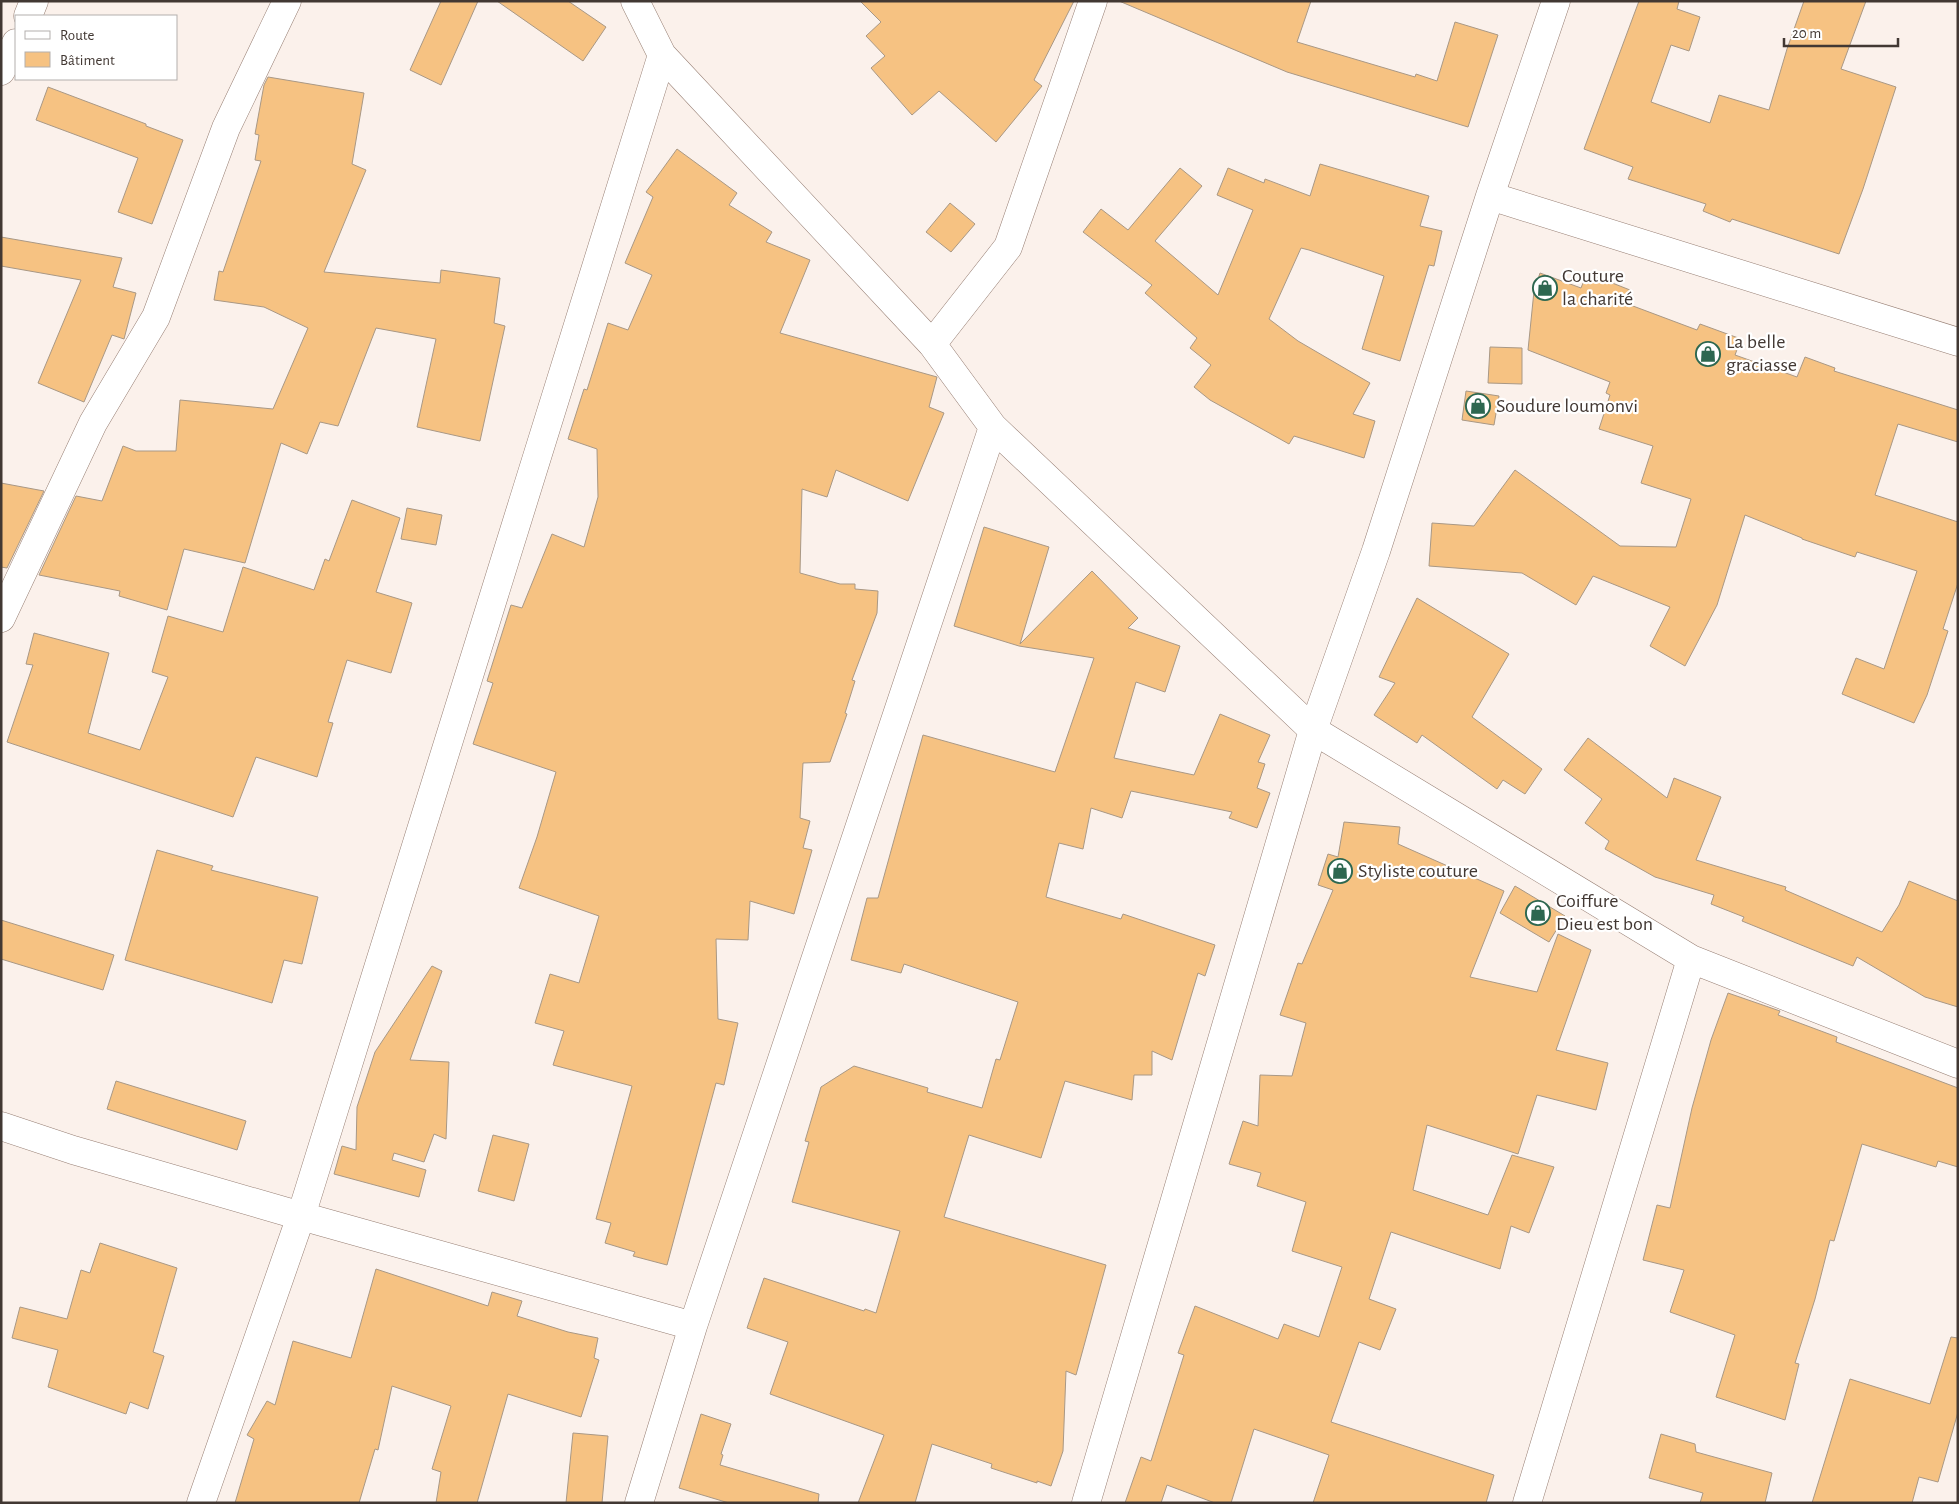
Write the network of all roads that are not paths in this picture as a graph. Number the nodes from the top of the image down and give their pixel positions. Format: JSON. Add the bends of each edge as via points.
{"nodes":[{"id":1,"x":34,"y":1,"type":"edge"},
{"id":2,"x":287,"y":1,"type":"edge"},
{"id":3,"x":1093,"y":1,"type":"edge"},
{"id":4,"x":1556,"y":1,"type":"edge"},
{"id":5,"x":645,"y":8,"type":"edge"},
{"id":6,"x":28,"y":15,"type":"edge"},
{"id":7,"x":15,"y":45,"type":"edge"},
{"id":8,"x":662,"y":55,"type":"junction"},
{"id":9,"x":1,"y":70,"type":"edge"},
{"id":10,"x":1490,"y":196,"type":"junction"},
{"id":11,"x":1958,"y":342,"type":"edge"},
{"id":12,"x":932,"y":344,"type":"junction"},
{"id":13,"x":993,"y":427,"type":"junction"},
{"id":14,"x":1,"y":618,"type":"edge"},
{"id":15,"x":1313,"y":730,"type":"junction"},
{"id":16,"x":1691,"y":959,"type":"junction"},
{"id":17,"x":1958,"y":1064,"type":"edge"},
{"id":18,"x":1,"y":1126,"type":"edge"},
{"id":19,"x":301,"y":1216,"type":"junction"},
{"id":20,"x":693,"y":1326,"type":"junction"},
{"id":21,"x":202,"y":1503,"type":"edge"},
{"id":22,"x":640,"y":1503,"type":"edge"},
{"id":23,"x":1086,"y":1503,"type":"edge"},
{"id":24,"x":1526,"y":1503,"type":"edge"}],
"edges":[{"from":1,"to":6,"type":"street"},
{"from":2,"to":14,"type":"street","via":[[226,128],[156,317],[93,423]]},
{"from":3,"to":12,"type":"street","via":[[1008,247]]},
{"from":4,"to":10,"type":"street"},
{"from":5,"to":8,"type":"street"},
{"from":7,"to":9,"type":"street"},
{"from":8,"to":12,"type":"street"},
{"from":8,"to":19,"type":"street"},
{"from":10,"to":11,"type":"street"},
{"from":10,"to":15,"type":"street","via":[[1376,551]]},
{"from":12,"to":13,"type":"street"},
{"from":13,"to":15,"type":"street"},
{"from":13,"to":20,"type":"street"},
{"from":15,"to":16,"type":"street"},
{"from":15,"to":23,"type":"street"},
{"from":16,"to":17,"type":"street"},
{"from":16,"to":24,"type":"street"},
{"from":18,"to":19,"type":"street"},
{"from":19,"to":20,"type":"street"},
{"from":19,"to":21,"type":"street"},
{"from":20,"to":22,"type":"street"}]}
